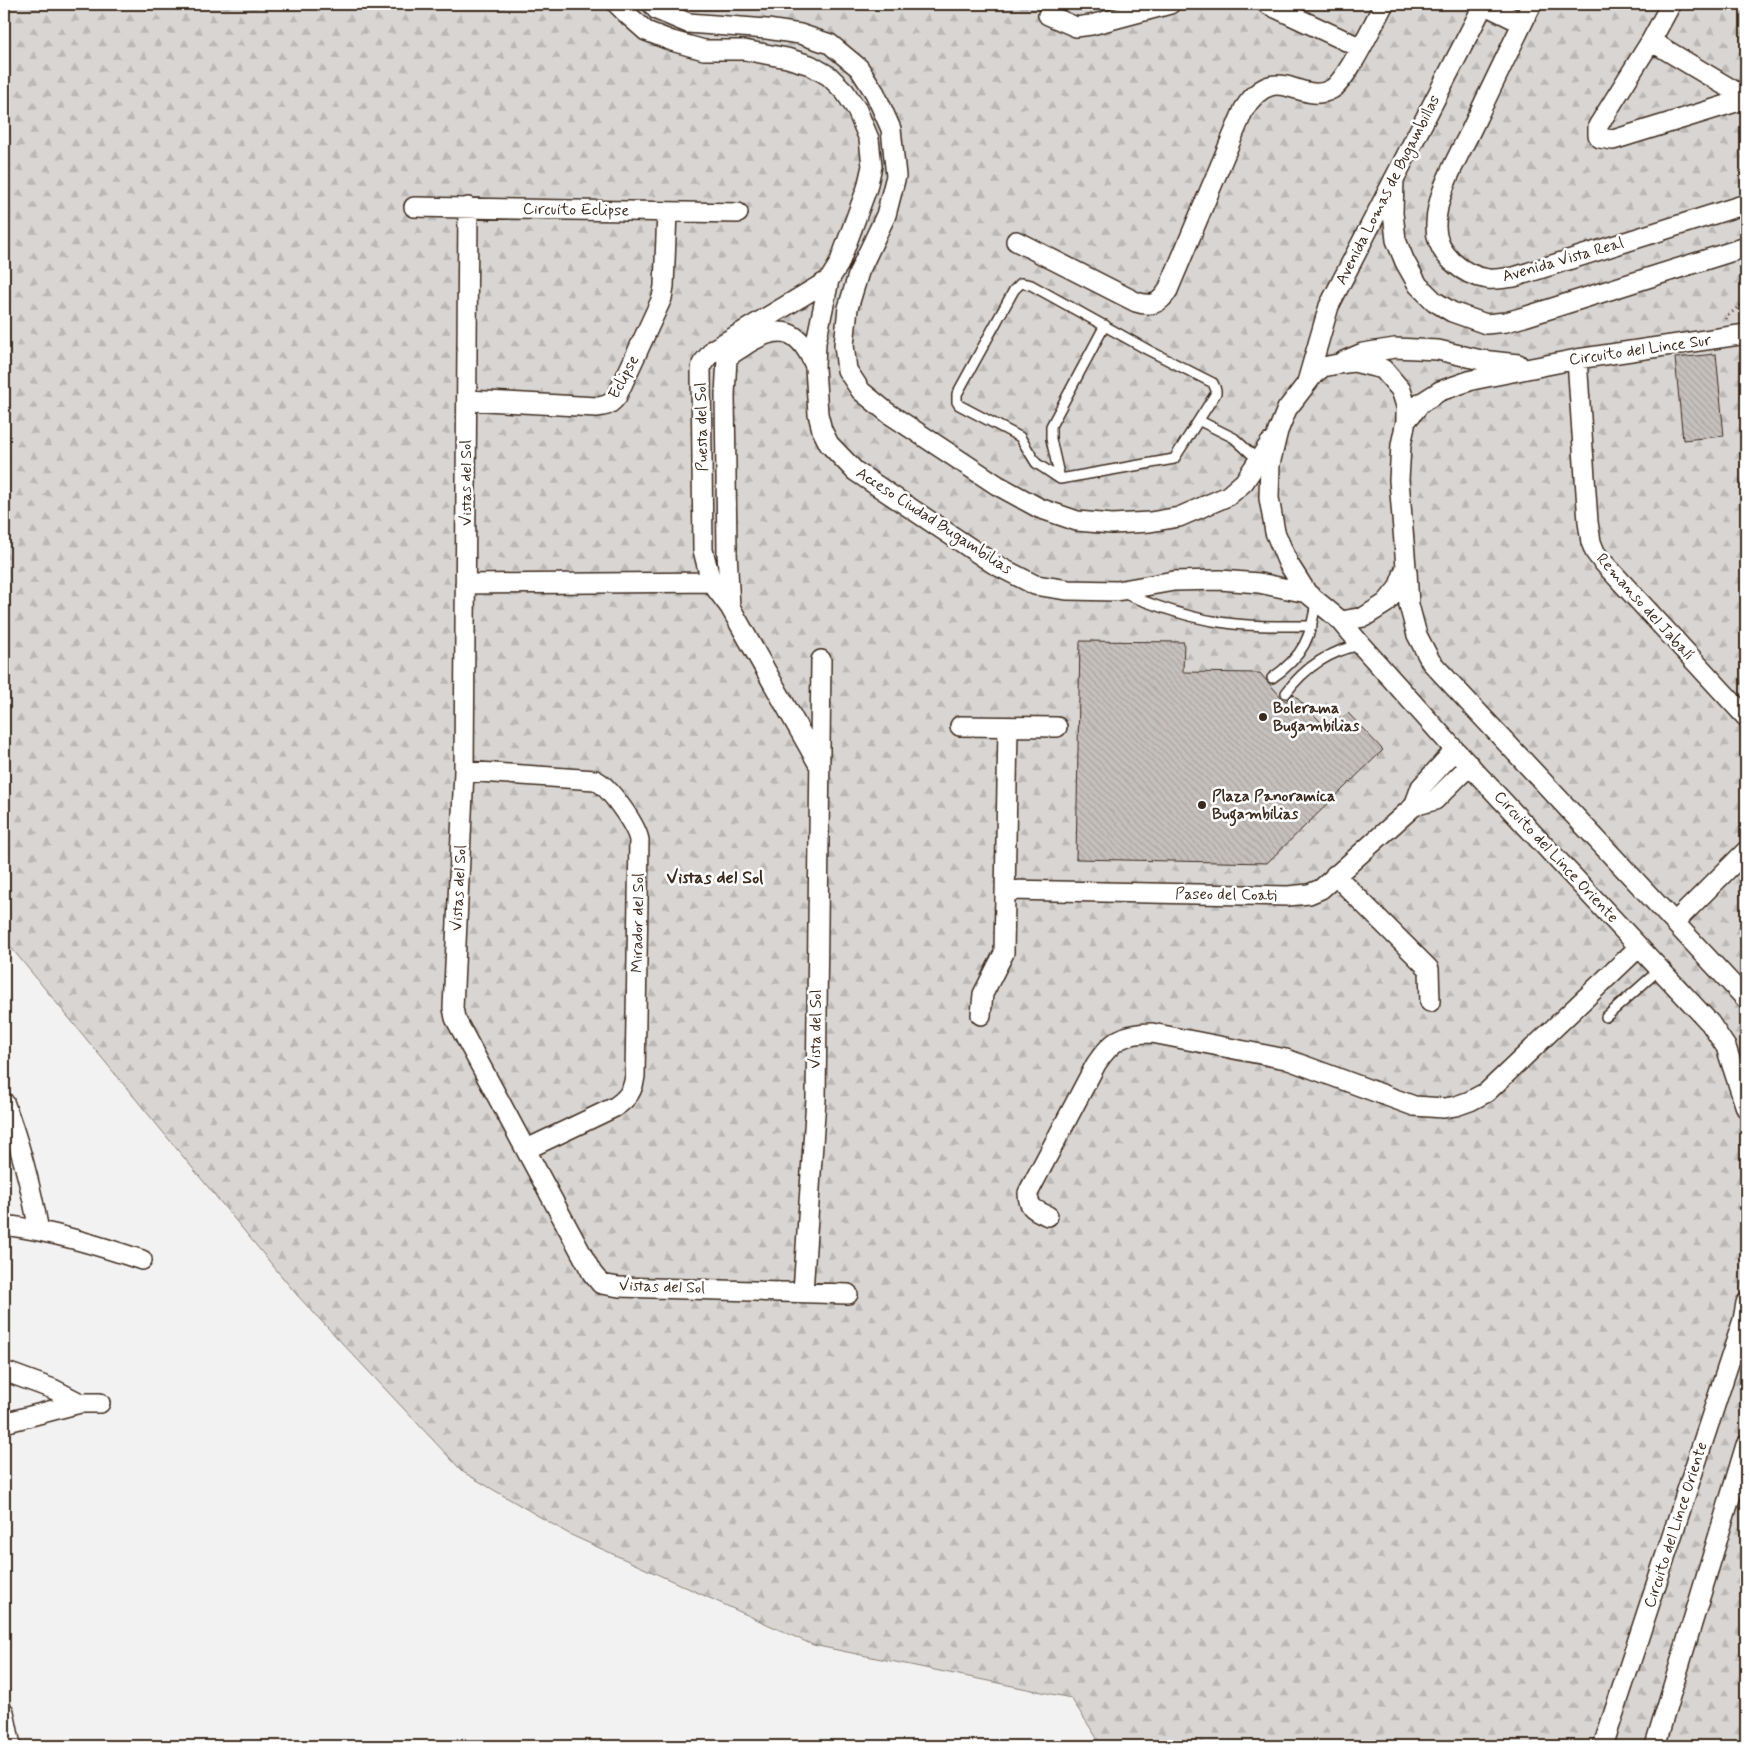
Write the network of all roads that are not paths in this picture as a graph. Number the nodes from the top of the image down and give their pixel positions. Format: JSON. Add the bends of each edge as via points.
{"nodes":[{"id":1,"x":617,"y":4,"type":"edge"},
{"id":2,"x":652,"y":4,"type":"edge"},
{"id":3,"x":1170,"y":4,"type":"edge"},
{"id":4,"x":1267,"y":4,"type":"edge"},
{"id":5,"x":1384,"y":4,"type":"edge"},
{"id":6,"x":1483,"y":4,"type":"edge"},
{"id":7,"x":1532,"y":4,"type":"edge"},
{"id":8,"x":1671,"y":4,"type":"edge"},
{"id":9,"x":1048,"y":15,"type":"dead end"},
{"id":10,"x":1522,"y":23,"type":"junction"},
{"id":11,"x":1651,"y":41,"type":"junction"},
{"id":12,"x":1361,"y":48,"type":"junction"},
{"id":13,"x":1746,"y":99,"type":"edge"},
{"id":14,"x":1394,"y":179,"type":"junction"},
{"id":15,"x":1746,"y":204,"type":"edge"},
{"id":16,"x":414,"y":207,"type":"dead end"},
{"id":17,"x":468,"y":207,"type":"junction"},
{"id":18,"x":666,"y":212,"type":"junction"},
{"id":19,"x":738,"y":213,"type":"dead end"},
{"id":20,"x":1016,"y":241,"type":"dead end"},
{"id":21,"x":1746,"y":247,"type":"edge"},
{"id":22,"x":829,"y":280,"type":"junction"},
{"id":23,"x":1105,"y":325,"type":"junction"},
{"id":24,"x":1746,"y":334,"type":"edge"},
{"id":25,"x":720,"y":353,"type":"junction"},
{"id":26,"x":1577,"y":359,"type":"junction"},
{"id":27,"x":1338,"y":364,"type":"junction"},
{"id":28,"x":1535,"y":366,"type":"junction"},
{"id":29,"x":815,"y":367,"type":"junction"},
{"id":30,"x":1307,"y":382,"type":"junction"},
{"id":31,"x":725,"y":395,"type":"junction"},
{"id":32,"x":701,"y":396,"type":"junction"},
{"id":33,"x":467,"y":400,"type":"junction"},
{"id":34,"x":1200,"y":421,"type":"junction"},
{"id":35,"x":1406,"y":421,"type":"junction"},
{"id":36,"x":1278,"y":431,"type":"junction"},
{"id":37,"x":1260,"y":461,"type":"junction"},
{"id":38,"x":1060,"y":478,"type":"junction"},
{"id":39,"x":1406,"y":566,"type":"junction"},
{"id":40,"x":719,"y":582,"type":"junction"},
{"id":41,"x":465,"y":584,"type":"junction"},
{"id":42,"x":1118,"y":592,"type":"junction"},
{"id":43,"x":1311,"y":597,"type":"junction"},
{"id":44,"x":1340,"y":620,"type":"junction"},
{"id":45,"x":1312,"y":626,"type":"junction"},
{"id":46,"x":1361,"y":645,"type":"junction"},
{"id":47,"x":821,"y":660,"type":"dead end"},
{"id":48,"x":1272,"y":678,"type":"dead end"},
{"id":49,"x":1286,"y":692,"type":"dead end"},
{"id":50,"x":1746,"y":717,"type":"edge"},
{"id":51,"x":960,"y":726,"type":"dead end"},
{"id":52,"x":1008,"y":727,"type":"junction"},
{"id":53,"x":1057,"y":727,"type":"dead end"},
{"id":54,"x":1455,"y":750,"type":"junction"},
{"id":55,"x":820,"y":766,"type":"junction"},
{"id":56,"x":1470,"y":766,"type":"junction"},
{"id":57,"x":464,"y":772,"type":"junction"},
{"id":58,"x":1414,"y":806,"type":"junction"},
{"id":59,"x":1746,"y":851,"type":"edge"},
{"id":60,"x":1335,"y":875,"type":"junction"},
{"id":61,"x":1005,"y":890,"type":"junction"},
{"id":62,"x":1675,"y":922,"type":"junction"},
{"id":63,"x":1639,"y":947,"type":"junction"},
{"id":64,"x":1660,"y":969,"type":"junction"},
{"id":65,"x":1746,"y":999,"type":"edge"},
{"id":66,"x":1430,"y":1002,"type":"dead end"},
{"id":67,"x":981,"y":1015,"type":"dead end"},
{"id":68,"x":1606,"y":1017,"type":"dead end"},
{"id":69,"x":4,"y":1102,"type":"edge"},
{"id":70,"x":1746,"y":1108,"type":"edge"},
{"id":71,"x":527,"y":1149,"type":"junction"},
{"id":72,"x":1048,"y":1216,"type":"dead end"},
{"id":73,"x":4,"y":1225,"type":"edge"},
{"id":74,"x":39,"y":1231,"type":"junction"},
{"id":75,"x":142,"y":1260,"type":"dead end"},
{"id":76,"x":803,"y":1292,"type":"junction"},
{"id":77,"x":848,"y":1294,"type":"dead end"},
{"id":78,"x":1746,"y":1302,"type":"edge"},
{"id":79,"x":4,"y":1371,"type":"edge"},
{"id":80,"x":80,"y":1403,"type":"junction"},
{"id":81,"x":100,"y":1403,"type":"dead end"},
{"id":82,"x":4,"y":1423,"type":"edge"},
{"id":83,"x":1746,"y":1444,"type":"edge"},
{"id":84,"x":4,"y":1712,"type":"edge"},
{"id":85,"x":11,"y":1746,"type":"edge"},
{"id":86,"x":1603,"y":1746,"type":"edge"},
{"id":87,"x":1655,"y":1746,"type":"edge"}],
"edges":[{"from":1,"to":22,"type":"street","name":"Acceso Ciudad Bugambilias","via":[[646,31],[704,50],[744,50],[810,65],[845,92],[858,110],[869,139],[872,166],[839,264]]},
{"from":2,"to":37,"type":"street","via":[[657,10],[688,23],[767,29],[800,34],[830,44],[859,68],[875,93],[891,129],[896,176],[886,215],[859,272],[848,308],[844,345],[847,370],[861,391],[888,413],[997,485],[1039,508],[1077,520],[1112,524],[1180,517],[1228,496]]},
{"from":3,"to":9,"type":"street","via":[[1076,27]]},
{"from":4,"to":12,"type":"street"},
{"from":5,"to":12,"type":"street"},
{"from":6,"to":10,"type":"street"},
{"from":6,"to":14,"type":"street","name":"Avenida Lomas de Bugambillas"},
{"from":7,"to":10,"type":"street","name":"Avenida Vista Real"},
{"from":8,"to":11,"type":"street"},
{"from":10,"to":15,"type":"street","name":"Avenida Vista Real","via":[[1438,205],[1438,241],[1457,267],[1473,276],[1490,280],[1514,277]]},
{"from":11,"to":13,"type":"street"},
{"from":11,"to":13,"type":"street","via":[[1598,126],[1600,138],[1613,140]]},
{"from":12,"to":20,"type":"street","via":[[1340,83],[1332,89],[1311,93],[1286,85],[1271,85],[1251,98],[1168,290],[1155,305],[1136,302]]},
{"from":14,"to":21,"type":"street","via":[[1392,213],[1396,240],[1404,262],[1434,301],[1486,324],[1524,317]]},
{"from":14,"to":30,"type":"street","name":"Avenida Lomas de Bugambillas","via":[[1329,306]]},
{"from":16,"to":17,"type":"street","name":"Circuito Eclipse"},
{"from":17,"to":18,"type":"street","name":"Circuito Eclipse"},
{"from":17,"to":33,"type":"street","name":"Vistas del Sol"},
{"from":18,"to":19,"type":"street","name":"Circuito Eclipse"},
{"from":18,"to":33,"type":"street","name":"Eclipse","via":[[662,298],[613,401],[597,406]]},
{"from":22,"to":25,"type":"street","name":"Puesta del Sol"},
{"from":22,"to":29,"type":"street","name":"Acceso Ciudad Bugambilias","via":[[816,342]]},
{"from":23,"to":34,"type":"lane","via":[[1213,384],[1216,393]]},
{"from":23,"to":38,"type":"lane","via":[[1051,426]]},
{"from":23,"to":38,"type":"lane","via":[[1031,284],[1021,283],[1014,290],[957,394],[959,405],[1020,438],[1036,463]]},
{"from":24,"to":26,"type":"street","name":"Circuito del Lince Sur"},
{"from":25,"to":29,"type":"street","name":"Puesta del Sol","via":[[768,334],[788,333],[803,343]]},
{"from":25,"to":31,"type":"street","name":"Puesta del Sol"},
{"from":25,"to":32,"type":"street","name":"Puesta del Sol","via":[[702,364]]},
{"from":26,"to":28,"type":"street","name":"Circuito del Lince Sur"},
{"from":26,"to":50,"type":"street","name":"Remanso del Jabalí","via":[[1588,522],[1595,552]]},
{"from":27,"to":28,"type":"street","name":"Circuito del Lince Sur","via":[[1363,353],[1394,348],[1438,350],[1481,360]]},
{"from":27,"to":30,"type":"street","name":"Circuito del Lince Sur","via":[[1322,367]]},
{"from":27,"to":35,"type":"street","via":[[1354,362],[1383,369],[1401,390]]},
{"from":28,"to":35,"type":"street","name":"Circuito del Lince Sur","via":[[1440,391],[1421,403]]},
{"from":29,"to":42,"type":"street","name":"Acceso Ciudad Bugambilias","via":[[822,430],[829,444],[855,471],[994,564],[1035,585]]},
{"from":30,"to":36,"type":"street","via":[[1287,409]]},
{"from":31,"to":32,"type":"street"},
{"from":31,"to":40,"type":"street","name":"Puesta del Sol"},
{"from":32,"to":40,"type":"street","name":"Puesta del Sol","via":[[703,550]]},
{"from":33,"to":41,"type":"street","name":"Vistas del Sol"},
{"from":34,"to":37,"type":"lane","via":[[1234,438]]},
{"from":34,"to":38,"type":"lane","via":[[1171,460]]},
{"from":35,"to":39,"type":"street","via":[[1399,480]]},
{"from":36,"to":37,"type":"street"},
{"from":36,"to":43,"type":"street","via":[[1270,464],[1269,498],[1275,532],[1288,563]]},
{"from":39,"to":44,"type":"street","via":[[1398,588],[1386,603],[1364,616]]},
{"from":39,"to":62,"type":"street","via":[[1409,606],[1430,662]]},
{"from":40,"to":41,"type":"street"},
{"from":40,"to":55,"type":"street"},
{"from":41,"to":57,"type":"street","name":"Vistas del Sol"},
{"from":42,"to":43,"type":"street","name":"Acceso Ciudad Bugambilias","via":[[1174,581],[1220,580],[1258,583]]},
{"from":42,"to":45,"type":"lane","via":[[1212,621],[1262,627]]},
{"from":43,"to":44,"type":"street","name":"Circuito del Lince Oriente"},
{"from":43,"to":45,"type":"lane"},
{"from":44,"to":46,"type":"street","name":"Circuito del Lince Oriente"},
{"from":45,"to":48,"type":"lane","via":[[1296,659]]},
{"from":46,"to":49,"type":"lane","via":[[1316,662]]},
{"from":46,"to":54,"type":"street","name":"Circuito del Lince Oriente"},
{"from":47,"to":55,"type":"street","name":"Vista del Sol"},
{"from":51,"to":52,"type":"street"},
{"from":52,"to":53,"type":"street"},
{"from":52,"to":61,"type":"street"},
{"from":54,"to":56,"type":"street","name":"Circuito del Lince Oriente"},
{"from":54,"to":58,"type":"street","name":"Paseo del Coati","via":[[1420,787]]},
{"from":55,"to":76,"type":"street","name":"Vista del Sol","via":[[816,1099]]},
{"from":56,"to":58,"type":"street","name":"Paseo del Coati","via":[[1435,800]]},
{"from":56,"to":63,"type":"street","name":"Circuito del Lince Oriente"},
{"from":57,"to":71,"type":"street","name":"Vistas del Sol","via":[[453,1013]]},
{"from":57,"to":71,"type":"street","name":"Mirador del Sol","via":[[595,780],[606,787],[634,826],[639,840],[635,1076],[631,1093],[615,1107]]},
{"from":58,"to":60,"type":"street","name":"Paseo del Coati"},
{"from":59,"to":62,"type":"street"},
{"from":60,"to":61,"type":"street","name":"Paseo del Coati","via":[[1321,889],[1288,896]]},
{"from":60,"to":66,"type":"street","via":[[1429,969]]},
{"from":61,"to":67,"type":"street","via":[[1004,954],[983,994]]},
{"from":62,"to":65,"type":"street"},
{"from":63,"to":64,"type":"street","name":"Circuito del Lince Oriente"},
{"from":63,"to":72,"type":"street","via":[[1487,1092],[1456,1106],[1414,1106],[1286,1059],[1152,1033],[1125,1036],[1114,1042],[1096,1064],[1028,1193],[1032,1207]]},
{"from":64,"to":68,"type":"lane"},
{"from":64,"to":70,"type":"street","name":"Circuito del Lince Oriente","via":[[1710,1023],[1726,1047]]},
{"from":69,"to":74,"type":"street","via":[[32,1189]]},
{"from":71,"to":76,"type":"street","name":"Vistas del Sol","via":[[592,1273],[601,1284]]},
{"from":73,"to":74,"type":"street"},
{"from":74,"to":75,"type":"street"},
{"from":76,"to":77,"type":"street","name":"Vistas del Sol"},
{"from":78,"to":86,"type":"street","name":"Circuito del Lince Oriente","via":[[1740,1330]]},
{"from":79,"to":80,"type":"street"},
{"from":80,"to":81,"type":"street"},
{"from":80,"to":82,"type":"street"},
{"from":83,"to":87,"type":"street"},
{"from":84,"to":85,"type":"street"}]}
